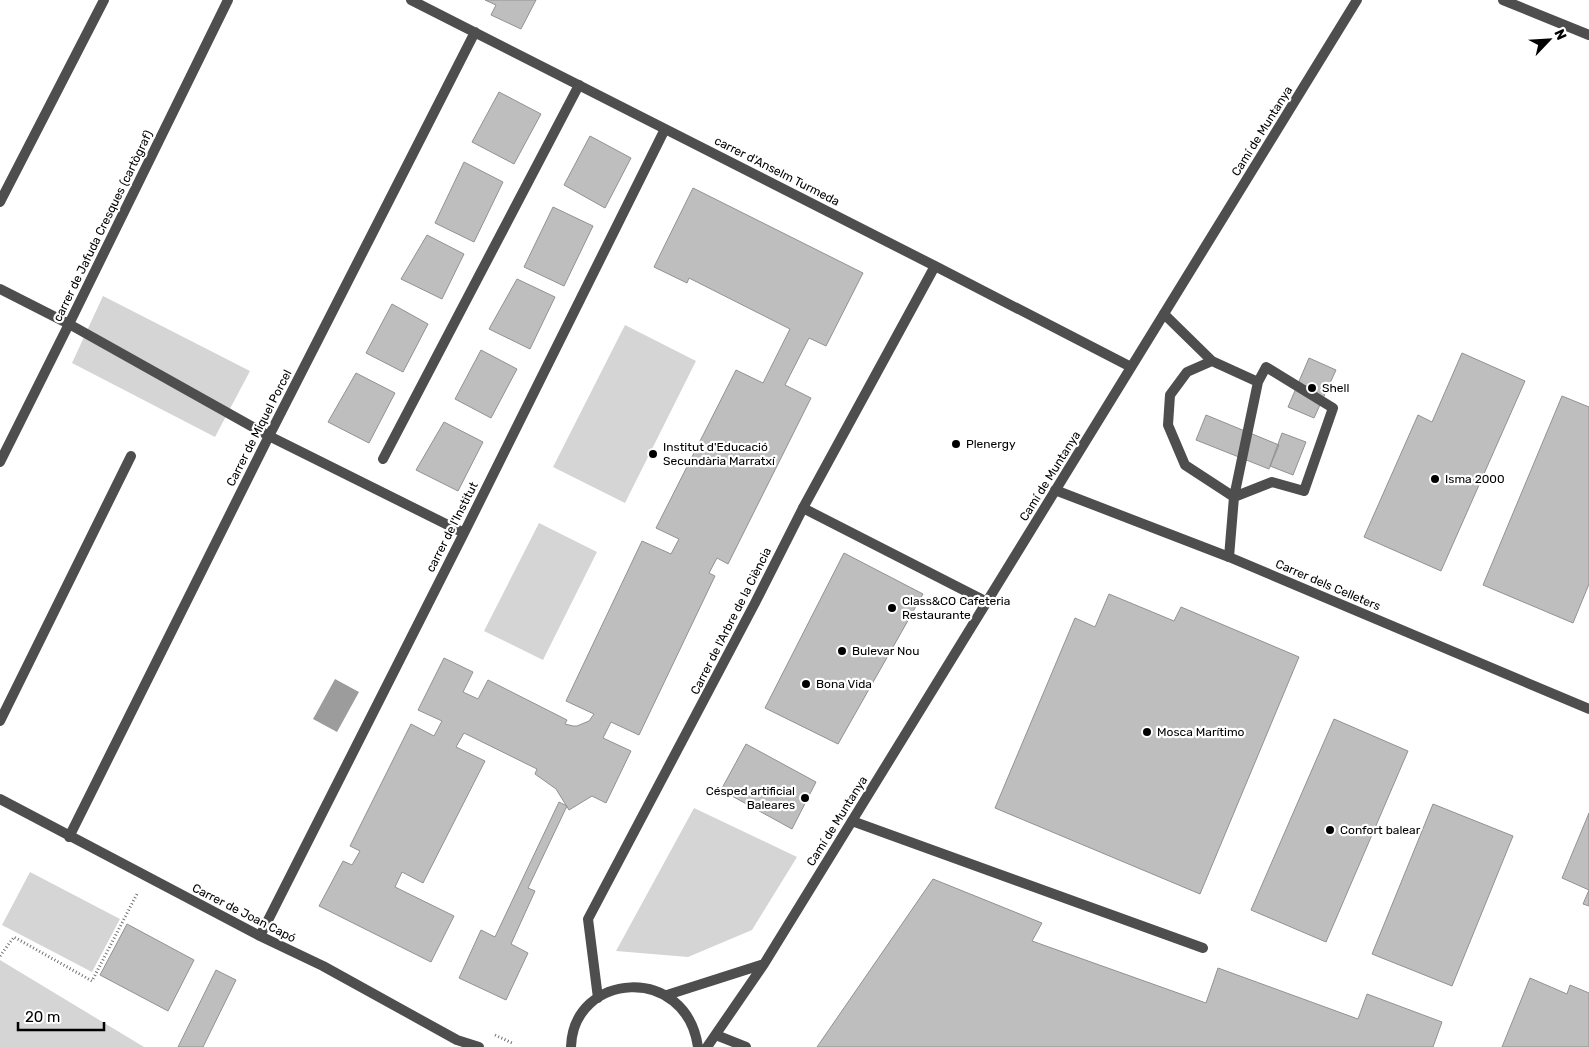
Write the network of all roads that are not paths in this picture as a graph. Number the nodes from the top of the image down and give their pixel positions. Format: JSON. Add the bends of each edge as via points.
{"nodes":[{"id":1,"x":104,"y":0,"type":"edge"},
{"id":2,"x":228,"y":0,"type":"edge"},
{"id":3,"x":411,"y":0,"type":"edge"},
{"id":4,"x":1357,"y":0,"type":"edge"},
{"id":5,"x":1503,"y":0,"type":"edge"},
{"id":6,"x":475,"y":32,"type":"junction"},
{"id":7,"x":1589,"y":35,"type":"edge"},
{"id":8,"x":579,"y":85,"type":"junction"},
{"id":9,"x":665,"y":129,"type":"junction"},
{"id":10,"x":0,"y":202,"type":"edge"},
{"id":11,"x":935,"y":266,"type":"junction"},
{"id":12,"x":0,"y":289,"type":"edge"},
{"id":13,"x":1164,"y":314,"type":"junction"},
{"id":14,"x":69,"y":324,"type":"junction"},
{"id":15,"x":1212,"y":361,"type":"junction"},
{"id":16,"x":1131,"y":367,"type":"junction"},
{"id":17,"x":1258,"y":382,"type":"junction"},
{"id":18,"x":269,"y":436,"type":"junction"},
{"id":19,"x":131,"y":456,"type":"dead end"},
{"id":20,"x":383,"y":459,"type":"dead end"},
{"id":21,"x":0,"y":462,"type":"edge"},
{"id":22,"x":1055,"y":490,"type":"junction"},
{"id":23,"x":1234,"y":497,"type":"junction"},
{"id":24,"x":803,"y":508,"type":"junction"},
{"id":25,"x":464,"y":533,"type":"junction"},
{"id":26,"x":1229,"y":557,"type":"junction"},
{"id":27,"x":987,"y":602,"type":"junction"},
{"id":28,"x":1589,"y":709,"type":"edge"},
{"id":29,"x":0,"y":721,"type":"edge"},
{"id":30,"x":0,"y":799,"type":"edge"},
{"id":31,"x":852,"y":821,"type":"junction"},
{"id":32,"x":69,"y":837,"type":"junction"},
{"id":33,"x":260,"y":936,"type":"junction"},
{"id":34,"x":1203,"y":948,"type":"dead end"},
{"id":35,"x":764,"y":964,"type":"junction"},
{"id":36,"x":666,"y":995,"type":"junction"},
{"id":37,"x":598,"y":998,"type":"junction"},
{"id":38,"x":716,"y":1035,"type":"junction"},
{"id":39,"x":478,"y":1047,"type":"edge"},
{"id":40,"x":570,"y":1047,"type":"edge"},
{"id":41,"x":698,"y":1047,"type":"edge"},
{"id":42,"x":707,"y":1047,"type":"edge"},
{"id":43,"x":746,"y":1047,"type":"edge"}],
"edges":[{"from":1,"to":10,"type":"street"},
{"from":2,"to":14,"type":"street","name":"carrer de Jafuda Cresques (cartògraf)"},
{"from":3,"to":6,"type":"street","name":"carrer d'Anselm Turmeda"},
{"from":4,"to":13,"type":"street","name":"Camí de Muntanya"},
{"from":5,"to":7,"type":"street"},
{"from":6,"to":8,"type":"street","name":"carrer d'Anselm Turmeda"},
{"from":6,"to":18,"type":"street","name":"Carrer de Miquel Porcel"},
{"from":8,"to":9,"type":"street","name":"carrer d'Anselm Turmeda"},
{"from":8,"to":20,"type":"street"},
{"from":9,"to":11,"type":"street","name":"carrer d'Anselm Turmeda"},
{"from":9,"to":25,"type":"street","name":"carrer de l'Institut"},
{"from":11,"to":16,"type":"street","name":"carrer d'Anselm Turmeda"},
{"from":11,"to":24,"type":"street","name":"Carrer de l'Arbre de la Ciència"},
{"from":12,"to":14,"type":"street"},
{"from":13,"to":15,"type":"street"},
{"from":13,"to":16,"type":"street","name":"Camí de Muntanya"},
{"from":14,"to":18,"type":"street"},
{"from":14,"to":21,"type":"street","name":"carrer de Jafuda Cresques (cartògraf)"},
{"from":15,"to":17,"type":"street"},
{"from":15,"to":23,"type":"street","via":[[1187,372],[1170,395],[1168,425],[1185,465]]},
{"from":16,"to":22,"type":"street","name":"Camí de Muntanya"},
{"from":17,"to":23,"type":"street"},
{"from":17,"to":23,"type":"street","via":[[1266,367],[1333,408],[1304,490],[1272,482]]},
{"from":18,"to":25,"type":"street"},
{"from":18,"to":32,"type":"street","name":"Carrer de Miquel Porcel"},
{"from":19,"to":29,"type":"street"},
{"from":22,"to":26,"type":"street","name":"Carrer dels Celleters"},
{"from":22,"to":27,"type":"street","name":"Camí de Muntanya"},
{"from":23,"to":26,"type":"street"},
{"from":24,"to":27,"type":"street"},
{"from":24,"to":37,"type":"street","name":"Carrer de l'Arbre de la Ciència","via":[[588,919]]},
{"from":25,"to":33,"type":"street","name":"carrer de l'Institut"},
{"from":26,"to":28,"type":"street","name":"Carrer dels Celleters"},
{"from":27,"to":31,"type":"street","name":"Camí de Muntanya"},
{"from":30,"to":32,"type":"street","name":"Carrer de Joan Capó"},
{"from":31,"to":34,"type":"street"},
{"from":31,"to":35,"type":"street","name":"Camí de Muntanya"},
{"from":32,"to":33,"type":"street","name":"Carrer de Joan Capó"},
{"from":33,"to":39,"type":"street","name":"Carrer de Joan Capó","via":[[323,966],[457,1040]]},
{"from":35,"to":36,"type":"street"},
{"from":35,"to":38,"type":"street","name":"Camí de Muntanya"},
{"from":36,"to":37,"type":"street","via":[[650,988],[631,987],[614,990]]},
{"from":36,"to":41,"type":"street","via":[[682,1008],[693,1026]]},
{"from":37,"to":40,"type":"street","via":[[584,1010],[575,1026]]},
{"from":38,"to":42,"type":"street","name":"Camí de Muntanya"},
{"from":38,"to":43,"type":"street"}]}
